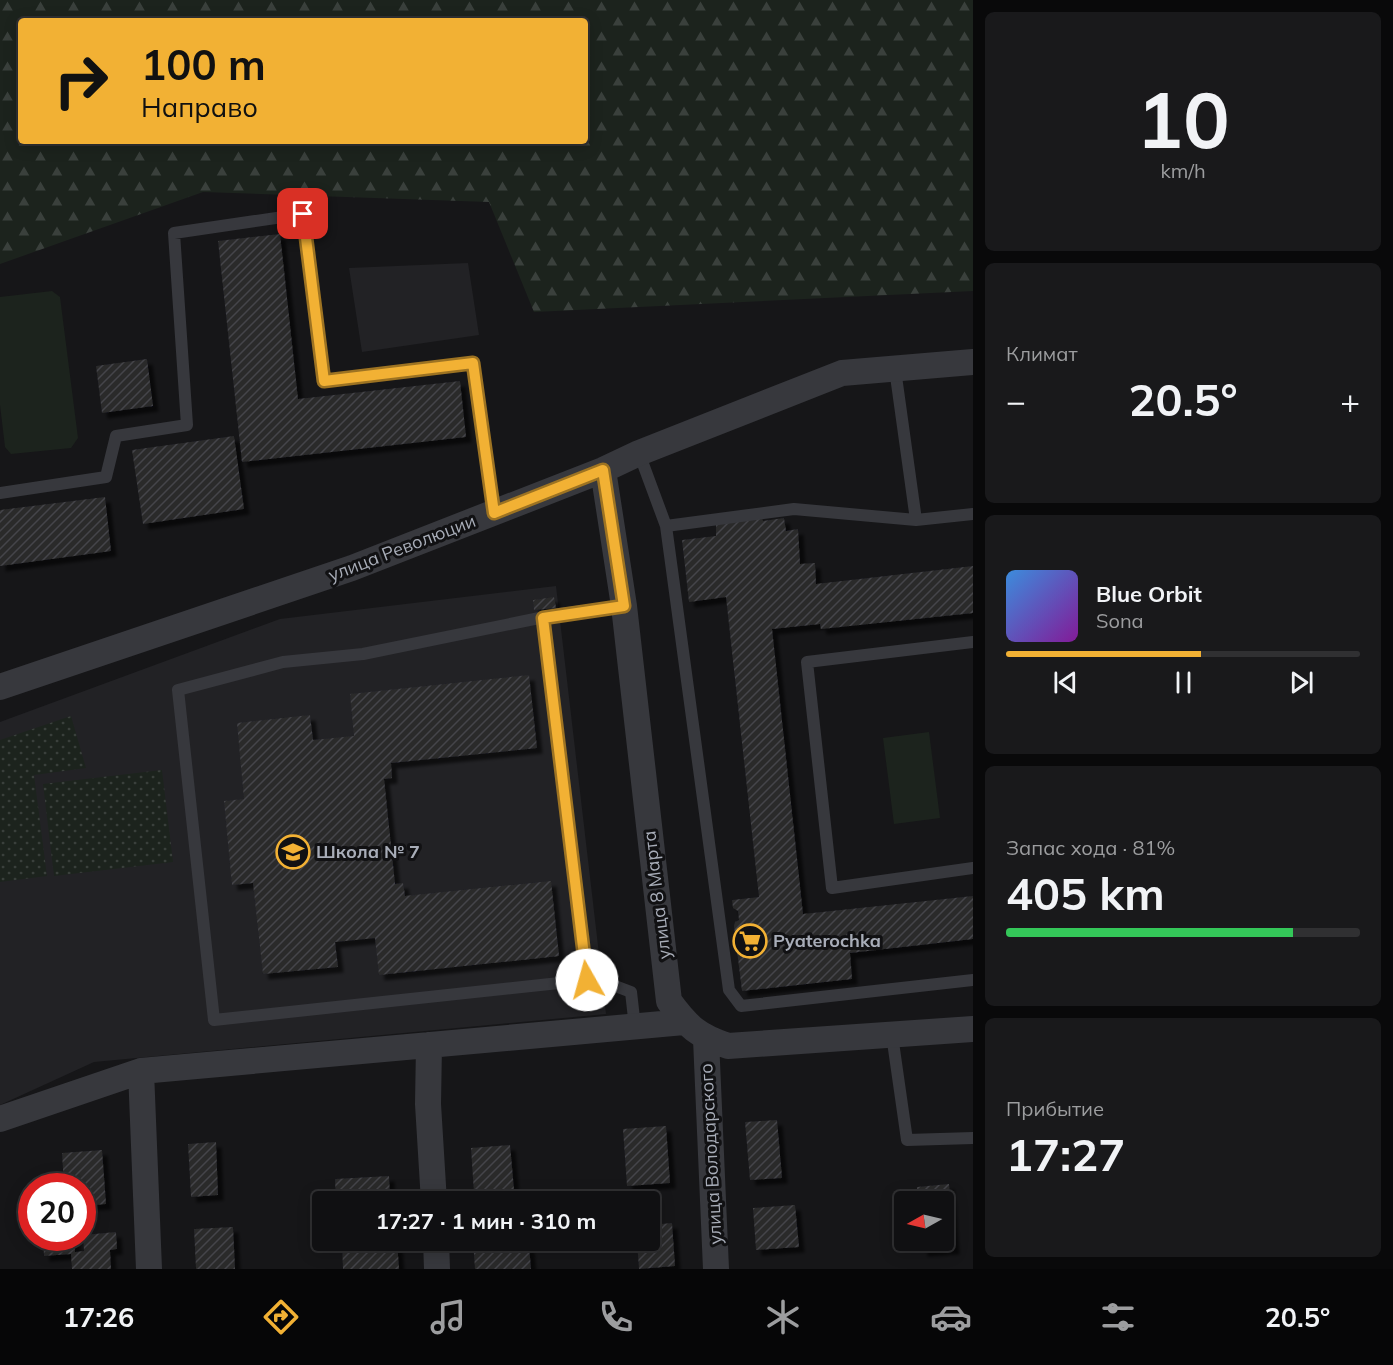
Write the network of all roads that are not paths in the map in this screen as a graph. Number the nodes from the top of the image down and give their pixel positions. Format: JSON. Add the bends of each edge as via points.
{"nodes":[{"id":1,"x":973,"y":362,"type":"edge"},
{"id":2,"x":895,"y":369,"type":"junction"},
{"id":3,"x":639,"y":453,"type":"junction"},
{"id":4,"x":603,"y":470,"type":"junction"},
{"id":5,"x":0,"y":493,"type":"edge"},
{"id":6,"x":494,"y":513,"type":"junction"},
{"id":7,"x":973,"y":514,"type":"edge"},
{"id":8,"x":916,"y":520,"type":"junction"},
{"id":9,"x":666,"y":526,"type":"junction"},
{"id":10,"x":624,"y":606,"type":"junction"},
{"id":11,"x":543,"y":618,"type":"junction"},
{"id":12,"x":973,"y":642,"type":"edge"},
{"id":13,"x":0,"y":687,"type":"edge"},
{"id":14,"x":973,"y":868,"type":"edge"},
{"id":15,"x":587,"y":980,"type":"junction"},
{"id":16,"x":973,"y":980,"type":"edge"},
{"id":17,"x":684,"y":1022,"type":"junction"},
{"id":18,"x":634,"y":1027,"type":"junction"},
{"id":19,"x":973,"y":1029,"type":"edge"},
{"id":20,"x":892,"y":1035,"type":"junction"},
{"id":21,"x":706,"y":1039,"type":"junction"},
{"id":22,"x":429,"y":1045,"type":"junction"},
{"id":23,"x":141,"y":1071,"type":"junction"},
{"id":24,"x":0,"y":1119,"type":"edge"},
{"id":25,"x":973,"y":1138,"type":"edge"},
{"id":26,"x":433,"y":1191,"type":"edge"},
{"id":27,"x":436,"y":1251,"type":"edge"},
{"id":28,"x":149,"y":1269,"type":"edge"},
{"id":29,"x":437,"y":1269,"type":"edge"},
{"id":30,"x":716,"y":1269,"type":"edge"}],
"edges":[{"from":1,"to":2,"type":"street","name":"улица Революции"},
{"from":2,"to":3,"type":"street","name":"улица Революции","via":[[842,373]]},
{"from":2,"to":8,"type":"lane"},
{"from":3,"to":4,"type":"street","name":"улица Революции"},
{"from":3,"to":9,"type":"lane"},
{"from":4,"to":6,"type":"street","name":"улица Революции"},
{"from":4,"to":10,"type":"street","name":"улица 8 Марта"},
{"from":5,"to":6,"type":"lane","via":[[106,477],[116,436],[187,425],[174,233],[303,214],[324,381],[473,363]]},
{"from":6,"to":13,"type":"street","name":"улица Революции","via":[[352,568]]},
{"from":7,"to":8,"type":"lane"},
{"from":8,"to":9,"type":"lane","via":[[794,509]]},
{"from":9,"to":16,"type":"lane","via":[[729,990],[741,1006]]},
{"from":10,"to":11,"type":"lane"},
{"from":10,"to":17,"type":"street","name":"улица 8 Марта","via":[[669,1001]]},
{"from":11,"to":15,"type":"lane"},
{"from":11,"to":15,"type":"lane","via":[[363,654],[283,662],[178,690],[214,1020]]},
{"from":12,"to":14,"type":"lane","via":[[807,662],[832,888]]},
{"from":15,"to":18,"type":"lane","via":[[631,992]]},
{"from":17,"to":18,"type":"street"},
{"from":17,"to":21,"type":"street","name":"улица 8 Марта"},
{"from":18,"to":22,"type":"street"},
{"from":19,"to":20,"type":"street","name":"улица 8 Марта"},
{"from":20,"to":21,"type":"street","name":"улица 8 Марта","via":[[728,1046]]},
{"from":20,"to":25,"type":"lane","via":[[907,1140]]},
{"from":21,"to":30,"type":"street","name":"улица Володарского"},
{"from":22,"to":23,"type":"street"},
{"from":22,"to":26,"type":"street"},
{"from":23,"to":24,"type":"street"},
{"from":23,"to":28,"type":"street"},
{"from":27,"to":29,"type":"street"}]}
